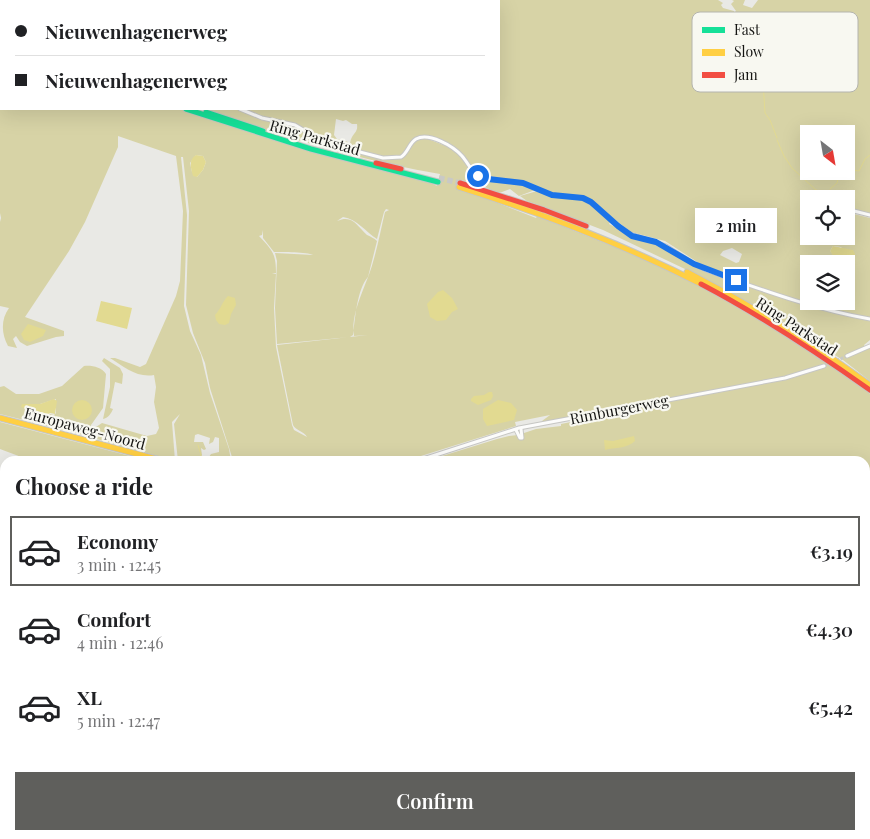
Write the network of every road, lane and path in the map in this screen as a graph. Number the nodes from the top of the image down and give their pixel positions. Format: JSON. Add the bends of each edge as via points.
{"nodes":[{"id":1,"x":189,"y":110,"type":"edge"},
{"id":2,"x":200,"y":110,"type":"edge"},
{"id":3,"x":242,"y":110,"type":"edge"},
{"id":4,"x":855,"y":211,"type":"edge"},
{"id":5,"x":870,"y":215,"type":"edge"},
{"id":6,"x":870,"y":318,"type":"edge"},
{"id":7,"x":870,"y":346,"type":"edge"},
{"id":8,"x":847,"y":356,"type":"tunnel mouth"},
{"id":9,"x":824,"y":366,"type":"tunnel mouth"},
{"id":10,"x":870,"y":385,"type":"edge"},
{"id":11,"x":870,"y":390,"type":"edge"},
{"id":12,"x":0,"y":418,"type":"edge"},
{"id":13,"x":521,"y":428,"type":"junction"},
{"id":14,"x":516,"y":430,"type":"junction"},
{"id":15,"x":145,"y":456,"type":"edge"},
{"id":16,"x":433,"y":456,"type":"edge"}],
"edges":[{"from":1,"to":2,"type":"main road","name":"Ring Parkstad","via":[[319,152],[439,180],[312,146]]},
{"from":3,"to":6,"type":"street","via":[[297,126],[325,143],[386,158],[402,157],[417,139],[439,141],[456,150],[479,177],[523,183],[552,195],[583,198],[628,233],[666,246],[706,270],[798,301]]},
{"from":4,"to":5,"type":"street"},
{"from":7,"to":8,"type":"street"},
{"from":9,"to":13,"type":"street","name":"Rimburgerweg","via":[[785,378]]},
{"from":10,"to":11,"type":"main road","name":"Ring Parkstad","via":[[762,313],[664,260],[570,219],[459,185],[568,223],[684,274],[775,326]]},
{"from":12,"to":15,"type":"main road","name":"Europaweg-Noord"},
{"from":13,"to":14,"type":"street","name":"Rimburgerweg"},
{"from":13,"to":14,"type":"street","via":[[521,438]]},
{"from":14,"to":16,"type":"street","name":"Rimburgerweg"}]}
